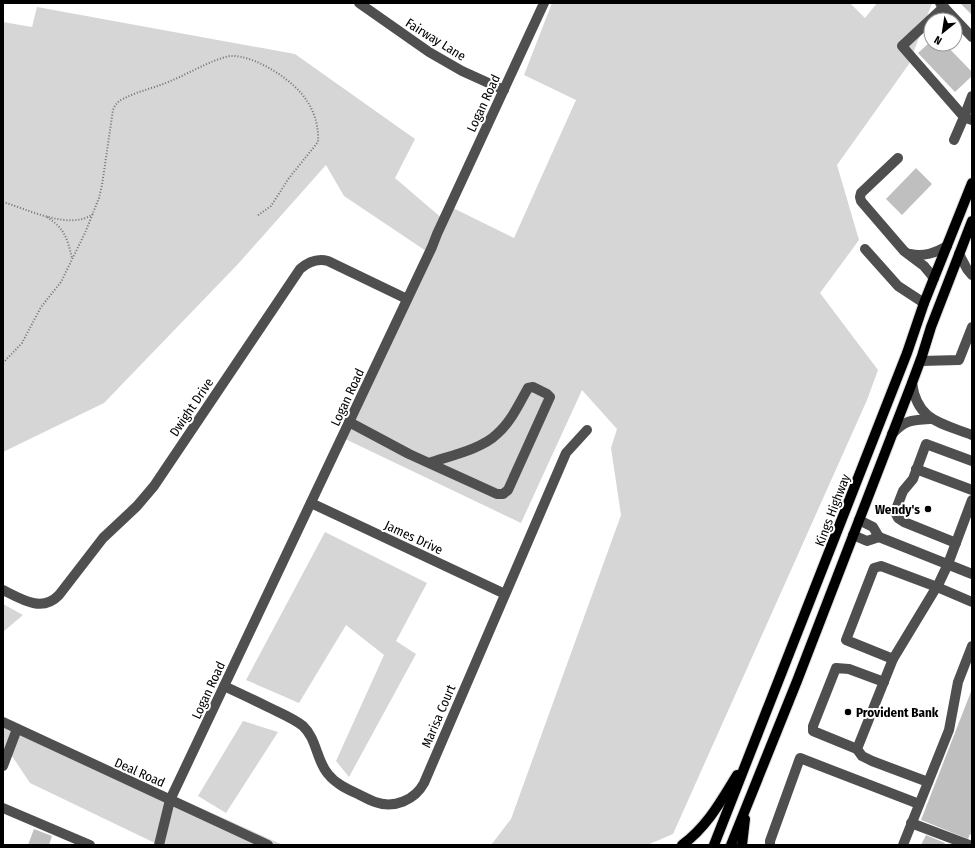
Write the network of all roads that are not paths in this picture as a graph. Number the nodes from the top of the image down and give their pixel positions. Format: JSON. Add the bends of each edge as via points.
{"nodes":[{"id":1,"x":359,"y":3,"type":"edge"},
{"id":2,"x":544,"y":3,"type":"edge"},
{"id":3,"x":942,"y":5,"type":"edge"},
{"id":4,"x":371,"y":6,"type":"edge"},
{"id":5,"x":971,"y":33,"type":"edge"},
{"id":6,"x":504,"y":90,"type":"junction"},
{"id":7,"x":972,"y":96,"type":"edge"},
{"id":8,"x":968,"y":119,"type":"edge"},
{"id":9,"x":954,"y":140,"type":"dead end"},
{"id":10,"x":898,"y":158,"type":"dead end"},
{"id":11,"x":972,"y":183,"type":"edge"},
{"id":12,"x":972,"y":221,"type":"edge"},
{"id":13,"x":947,"y":246,"type":"junction"},
{"id":14,"x":865,"y":249,"type":"dead end"},
{"id":15,"x":910,"y":254,"type":"junction"},
{"id":16,"x":959,"y":254,"type":"junction"},
{"id":17,"x":972,"y":275,"type":"edge"},
{"id":18,"x":934,"y":278,"type":"junction"},
{"id":19,"x":408,"y":299,"type":"junction"},
{"id":20,"x":924,"y":303,"type":"junction"},
{"id":21,"x":972,"y":327,"type":"edge"},
{"id":22,"x":921,"y":361,"type":"junction"},
{"id":23,"x":912,"y":383,"type":"junction"},
{"id":24,"x":931,"y":419,"type":"junction"},
{"id":25,"x":349,"y":422,"type":"junction"},
{"id":26,"x":587,"y":430,"type":"dead end"},
{"id":27,"x":892,"y":434,"type":"junction"},
{"id":28,"x":972,"y":435,"type":"edge"},
{"id":29,"x":972,"y":461,"type":"edge"},
{"id":30,"x":429,"y":463,"type":"junction"},
{"id":31,"x":916,"y":469,"type":"junction"},
{"id":32,"x":972,"y":490,"type":"edge"},
{"id":33,"x":972,"y":500,"type":"edge"},
{"id":34,"x":311,"y":503,"type":"junction"},
{"id":35,"x":859,"y":520,"type":"junction"},
{"id":36,"x":853,"y":535,"type":"junction"},
{"id":37,"x":879,"y":537,"type":"junction"},
{"id":38,"x":956,"y":542,"type":"junction"},
{"id":39,"x":948,"y":564,"type":"junction"},
{"id":40,"x":972,"y":574,"type":"edge"},
{"id":41,"x":937,"y":586,"type":"junction"},
{"id":42,"x":3,"y":590,"type":"edge"},
{"id":43,"x":505,"y":594,"type":"junction"},
{"id":44,"x":972,"y":602,"type":"edge"},
{"id":45,"x":972,"y":646,"type":"edge"},
{"id":46,"x":893,"y":659,"type":"junction"},
{"id":47,"x":884,"y":682,"type":"junction"},
{"id":48,"x":224,"y":686,"type":"junction"},
{"id":49,"x":3,"y":722,"type":"edge"},
{"id":50,"x":17,"y":729,"type":"junction"},
{"id":51,"x":753,"y":748,"type":"junction"},
{"id":52,"x":857,"y":749,"type":"junction"},
{"id":53,"x":3,"y":766,"type":"edge"},
{"id":54,"x":928,"y":782,"type":"junction"},
{"id":55,"x":170,"y":800,"type":"junction"},
{"id":56,"x":919,"y":804,"type":"junction"},
{"id":57,"x":747,"y":805,"type":"junction"},
{"id":58,"x":3,"y":808,"type":"edge"},
{"id":59,"x":911,"y":823,"type":"junction"},
{"id":60,"x":70,"y":841,"type":"edge"},
{"id":61,"x":90,"y":845,"type":"edge"},
{"id":62,"x":159,"y":845,"type":"edge"},
{"id":63,"x":268,"y":845,"type":"edge"},
{"id":64,"x":682,"y":845,"type":"edge"},
{"id":65,"x":714,"y":845,"type":"edge"},
{"id":66,"x":731,"y":845,"type":"edge"},
{"id":67,"x":742,"y":845,"type":"edge"},
{"id":68,"x":770,"y":845,"type":"edge"},
{"id":69,"x":903,"y":845,"type":"edge"},
{"id":70,"x":969,"y":845,"type":"edge"}],
"edges":[{"from":1,"to":4,"type":"street","name":"Fairway Lane"},
{"from":2,"to":6,"type":"street","name":"Logan Road"},
{"from":3,"to":5,"type":"street"},
{"from":3,"to":8,"type":"street","via":[[902,46]]},
{"from":4,"to":6,"type":"street","name":"Fairway Lane","via":[[429,52],[462,71]]},
{"from":6,"to":19,"type":"street","name":"Logan Road"},
{"from":7,"to":8,"type":"street"},
{"from":8,"to":9,"type":"street"},
{"from":10,"to":15,"type":"street","via":[[861,193],[860,197]]},
{"from":11,"to":13,"type":"main road","name":"Kings Highway"},
{"from":12,"to":16,"type":"main road"},
{"from":13,"to":15,"type":"street","via":[[935,253]]},
{"from":13,"to":18,"type":"main road","name":"Kings Highway"},
{"from":14,"to":20,"type":"street","via":[[898,286]]},
{"from":15,"to":18,"type":"street"},
{"from":16,"to":17,"type":"street"},
{"from":16,"to":22,"type":"main road"},
{"from":18,"to":20,"type":"main road","name":"Kings Highway"},
{"from":19,"to":25,"type":"street","name":"Logan Road"},
{"from":19,"to":42,"type":"street","name":"Dwight Drive","via":[[328,261],[315,260],[306,264],[300,269],[154,486],[103,538],[57,598],[46,604],[36,604]]},
{"from":20,"to":51,"type":"main road","name":"Kings Highway","via":[[907,353]]},
{"from":21,"to":22,"type":"street","via":[[959,360]]},
{"from":22,"to":23,"type":"main road"},
{"from":23,"to":24,"type":"street","via":[[915,400]]},
{"from":23,"to":27,"type":"main road"},
{"from":24,"to":27,"type":"street","via":[[904,423]]},
{"from":24,"to":28,"type":"street"},
{"from":25,"to":30,"type":"street"},
{"from":25,"to":34,"type":"street","name":"Logan Road"},
{"from":26,"to":43,"type":"street","name":"Marisa Court","via":[[566,453]]},
{"from":27,"to":35,"type":"main road"},
{"from":29,"to":31,"type":"street","via":[[926,444]]},
{"from":30,"to":30,"type":"street","via":[[497,494],[503,494],[508,490],[550,397],[533,387],[528,388],[509,420],[484,444]]},
{"from":31,"to":32,"type":"street"},
{"from":31,"to":38,"type":"street","via":[[913,479],[903,491],[895,512],[898,518]]},
{"from":33,"to":38,"type":"street"},
{"from":34,"to":43,"type":"street","name":"James Drive"},
{"from":34,"to":48,"type":"street","name":"Logan Road"},
{"from":35,"to":36,"type":"main road"},
{"from":35,"to":37,"type":"street","via":[[873,527]]},
{"from":36,"to":37,"type":"street","via":[[867,541]]},
{"from":36,"to":57,"type":"main road"},
{"from":37,"to":39,"type":"street"},
{"from":38,"to":39,"type":"street"},
{"from":39,"to":40,"type":"street"},
{"from":39,"to":41,"type":"street"},
{"from":41,"to":44,"type":"street"},
{"from":41,"to":46,"type":"street"},
{"from":41,"to":46,"type":"street","via":[[881,566],[874,568],[846,640]]},
{"from":43,"to":48,"type":"street","name":"Marisa Court","via":[[424,783],[415,795],[402,802],[376,803],[341,786],[327,774],[304,727]]},
{"from":45,"to":54,"type":"street","via":[[958,682],[949,730]]},
{"from":46,"to":47,"type":"street"},
{"from":47,"to":52,"type":"street"},
{"from":47,"to":52,"type":"street","via":[[849,669],[836,668],[813,731]]},
{"from":48,"to":55,"type":"street","name":"Logan Road"},
{"from":49,"to":50,"type":"street","name":"Deal Road"},
{"from":50,"to":53,"type":"street"},
{"from":50,"to":55,"type":"street","name":"Deal Road"},
{"from":51,"to":64,"type":"main road","via":[[713,815]]},
{"from":51,"to":65,"type":"main road","name":"Kings Highway"},
{"from":52,"to":54,"type":"street","via":[[862,756],[872,761]]},
{"from":54,"to":56,"type":"street"},
{"from":55,"to":62,"type":"street","name":"Logan Road"},
{"from":55,"to":63,"type":"street","name":"Deal Road"},
{"from":56,"to":59,"type":"street"},
{"from":56,"to":68,"type":"street","via":[[800,758]]},
{"from":57,"to":66,"type":"main road"},
{"from":57,"to":67,"type":"main road"},
{"from":58,"to":60,"type":"street"},
{"from":59,"to":69,"type":"street"},
{"from":59,"to":70,"type":"street"},
{"from":60,"to":61,"type":"street"}]}
